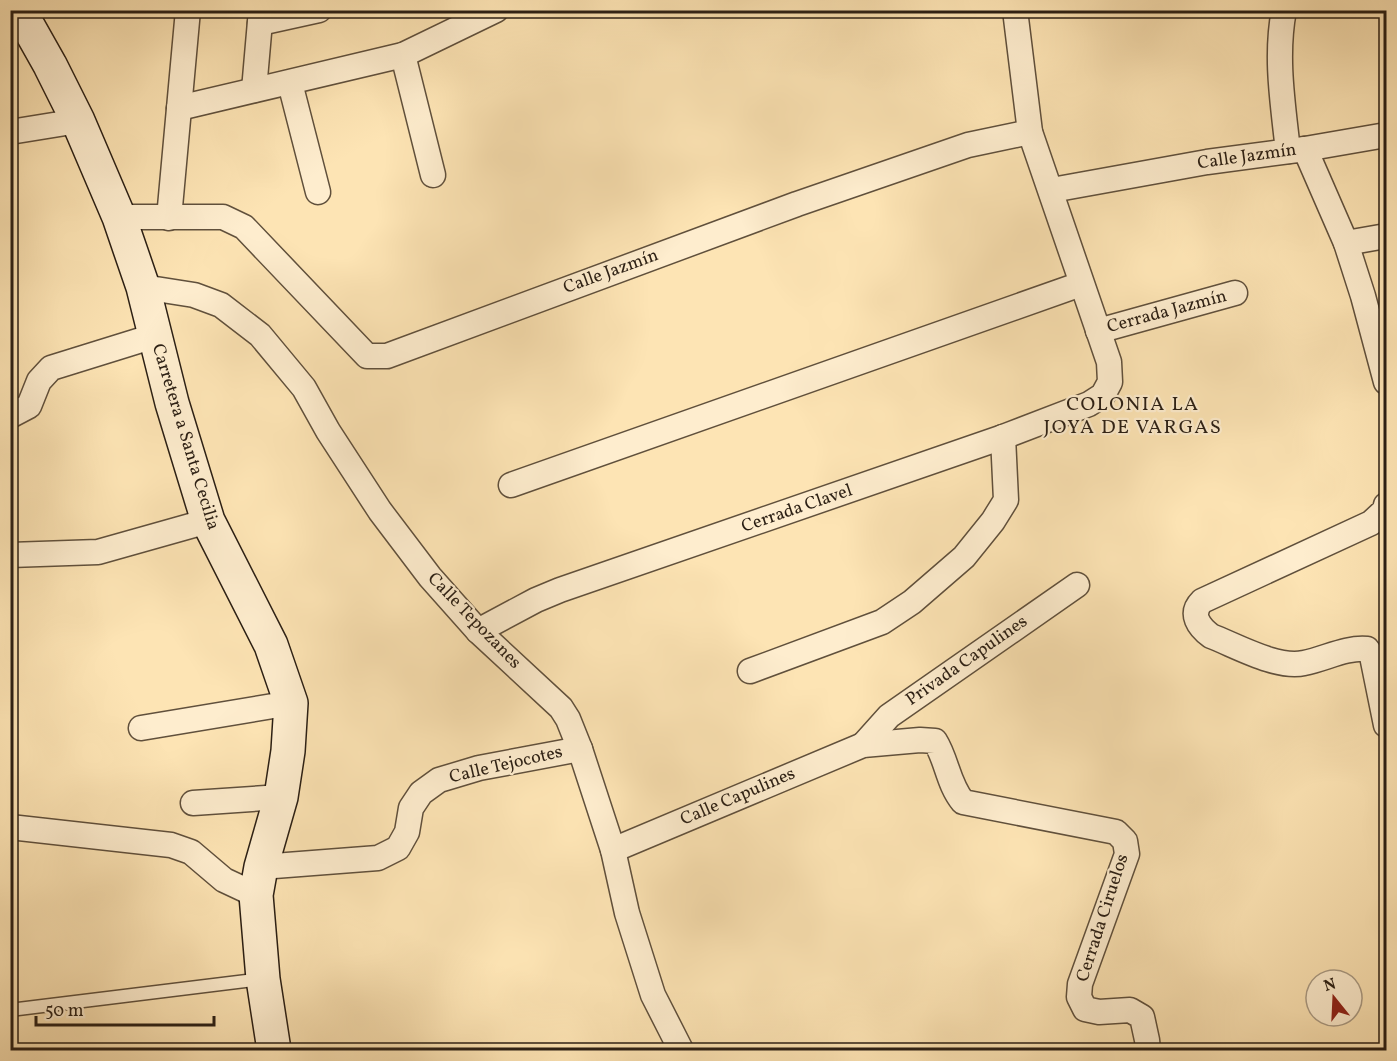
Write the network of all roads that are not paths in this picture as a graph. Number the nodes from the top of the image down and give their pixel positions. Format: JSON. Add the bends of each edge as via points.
{"nodes":[{"id":1,"x":19,"y":10,"type":"edge"},
{"id":2,"x":188,"y":10,"type":"edge"},
{"id":3,"x":319,"y":10,"type":"edge"},
{"id":4,"x":496,"y":10,"type":"edge"},
{"id":5,"x":1015,"y":10,"type":"edge"},
{"id":6,"x":1284,"y":10,"type":"edge"},
{"id":7,"x":261,"y":17,"type":"edge"},
{"id":8,"x":403,"y":55,"type":"junction"},
{"id":9,"x":290,"y":82,"type":"junction"},
{"id":10,"x":254,"y":90,"type":"junction"},
{"id":11,"x":179,"y":108,"type":"junction"},
{"id":12,"x":78,"y":122,"type":"junction"},
{"id":13,"x":10,"y":132,"type":"edge"},
{"id":14,"x":1030,"y":132,"type":"junction"},
{"id":15,"x":1386,"y":135,"type":"edge"},
{"id":16,"x":1296,"y":150,"type":"junction"},
{"id":17,"x":433,"y":175,"type":"dead end"},
{"id":18,"x":1052,"y":190,"type":"junction"},
{"id":19,"x":318,"y":192,"type":"dead end"},
{"id":20,"x":119,"y":217,"type":"junction"},
{"id":21,"x":169,"y":218,"type":"junction"},
{"id":22,"x":1386,"y":236,"type":"edge"},
{"id":23,"x":1346,"y":243,"type":"junction"},
{"id":24,"x":1081,"y":284,"type":"junction"},
{"id":25,"x":144,"y":287,"type":"junction"},
{"id":26,"x":1236,"y":293,"type":"dead end"},
{"id":27,"x":1098,"y":331,"type":"junction"},
{"id":28,"x":154,"y":336,"type":"junction"},
{"id":29,"x":1386,"y":382,"type":"edge"},
{"id":30,"x":10,"y":416,"type":"edge"},
{"id":31,"x":1003,"y":437,"type":"junction"},
{"id":32,"x":511,"y":485,"type":"dead end"},
{"id":33,"x":1386,"y":505,"type":"edge"},
{"id":34,"x":208,"y":521,"type":"junction"},
{"id":35,"x":10,"y":555,"type":"edge"},
{"id":36,"x":1077,"y":585,"type":"dead end"},
{"id":37,"x":478,"y":631,"type":"junction"},
{"id":38,"x":750,"y":671,"type":"dead end"},
{"id":39,"x":291,"y":703,"type":"junction"},
{"id":40,"x":1386,"y":725,"type":"edge"},
{"id":41,"x":141,"y":728,"type":"dead end"},
{"id":42,"x":863,"y":745,"type":"junction"},
{"id":43,"x":580,"y":749,"type":"junction"},
{"id":44,"x":281,"y":797,"type":"junction"},
{"id":45,"x":193,"y":802,"type":"dead end"},
{"id":46,"x":10,"y":827,"type":"edge"},
{"id":47,"x":613,"y":850,"type":"junction"},
{"id":48,"x":258,"y":881,"type":"junction"},
{"id":49,"x":263,"y":979,"type":"junction"},
{"id":50,"x":10,"y":1010,"type":"edge"},
{"id":51,"x":274,"y":1050,"type":"edge"},
{"id":52,"x":681,"y":1050,"type":"edge"},
{"id":53,"x":1148,"y":1050,"type":"edge"}],
"edges":[{"from":1,"to":12,"type":"main road","name":"Carretera a Santa Cecilia"},
{"from":2,"to":11,"type":"street"},
{"from":3,"to":7,"type":"street"},
{"from":4,"to":8,"type":"street"},
{"from":5,"to":14,"type":"street"},
{"from":6,"to":16,"type":"street","via":[[1280,71]]},
{"from":7,"to":10,"type":"street"},
{"from":8,"to":9,"type":"street"},
{"from":8,"to":17,"type":"street"},
{"from":9,"to":10,"type":"street"},
{"from":9,"to":19,"type":"street"},
{"from":10,"to":11,"type":"street"},
{"from":11,"to":21,"type":"street"},
{"from":12,"to":13,"type":"street"},
{"from":12,"to":20,"type":"main road","name":"Carretera a Santa Cecilia"},
{"from":14,"to":18,"type":"street"},
{"from":14,"to":21,"type":"street","name":"Calle Jazmín","via":[[968,145],[808,200],[387,356],[366,356],[244,227],[223,216]]},
{"from":15,"to":16,"type":"street"},
{"from":16,"to":18,"type":"street","name":"Calle Jazmín"},
{"from":16,"to":23,"type":"street","name":"Calle Jazmín"},
{"from":18,"to":24,"type":"street"},
{"from":20,"to":21,"type":"street","name":"Calle Jazmín"},
{"from":20,"to":25,"type":"main road","name":"Carretera a Santa Cecilia"},
{"from":22,"to":23,"type":"street"},
{"from":23,"to":29,"type":"street","name":"Calle Jazmín"},
{"from":24,"to":27,"type":"street"},
{"from":24,"to":32,"type":"street"},
{"from":25,"to":28,"type":"main road","name":"Carretera a Santa Cecilia"},
{"from":25,"to":37,"type":"street","name":"Calle Tepozanes","via":[[194,295],[221,305],[260,335],[304,388],[380,511],[430,577]]},
{"from":26,"to":27,"type":"street","name":"Cerrada Jazmín"},
{"from":27,"to":31,"type":"street","name":"Cerrada Clavel","via":[[1109,362],[1110,382],[1103,394],[1089,404]]},
{"from":28,"to":30,"type":"street","via":[[51,368],[39,381],[29,406]]},
{"from":28,"to":34,"type":"main road","name":"Carretera a Santa Cecilia"},
{"from":31,"to":37,"type":"street","name":"Cerrada Clavel","via":[[560,590]]},
{"from":31,"to":38,"type":"street","via":[[1006,500],[963,557],[912,602],[882,622]]},
{"from":33,"to":40,"type":"street","via":[[1371,523],[1202,601],[1195,617],[1211,636],[1284,664],[1302,664],[1367,649],[1372,656]]},
{"from":34,"to":35,"type":"street","via":[[98,552]]},
{"from":34,"to":39,"type":"main road","name":"Carretera a Santa Cecilia","via":[[271,645]]},
{"from":36,"to":42,"type":"street","name":"Privada Capulines","via":[[889,716]]},
{"from":37,"to":43,"type":"street","name":"Calle Tepozanes","via":[[561,708]]},
{"from":39,"to":41,"type":"street"},
{"from":39,"to":44,"type":"main road","name":"Carretera a Santa Cecilia"},
{"from":42,"to":47,"type":"street","name":"Calle Capulines"},
{"from":42,"to":53,"type":"street","name":"Cerrada Ciruelos","via":[[934,741],[941,750],[954,791],[963,802],[1116,832],[1125,840],[1126,854],[1080,984],[1079,997],[1085,1009],[1130,1010],[1142,1017]]},
{"from":43,"to":47,"type":"street","name":"Calle Tepozanes"},
{"from":43,"to":48,"type":"street","name":"Calle Tejocotes","via":[[479,768],[439,780],[421,793],[411,808],[407,832],[398,848],[378,858]]},
{"from":44,"to":45,"type":"street"},
{"from":44,"to":48,"type":"main road","name":"Carretera a Santa Cecilia"},
{"from":46,"to":48,"type":"street","via":[[171,845],[191,852],[224,880]]},
{"from":47,"to":52,"type":"street","name":"Calle Tepozanes","via":[[652,995]]},
{"from":48,"to":49,"type":"main road","name":"Carretera a Santa Cecilia"},
{"from":49,"to":50,"type":"lane"},
{"from":49,"to":51,"type":"main road","name":"Carretera a Santa Cecilia"}]}
